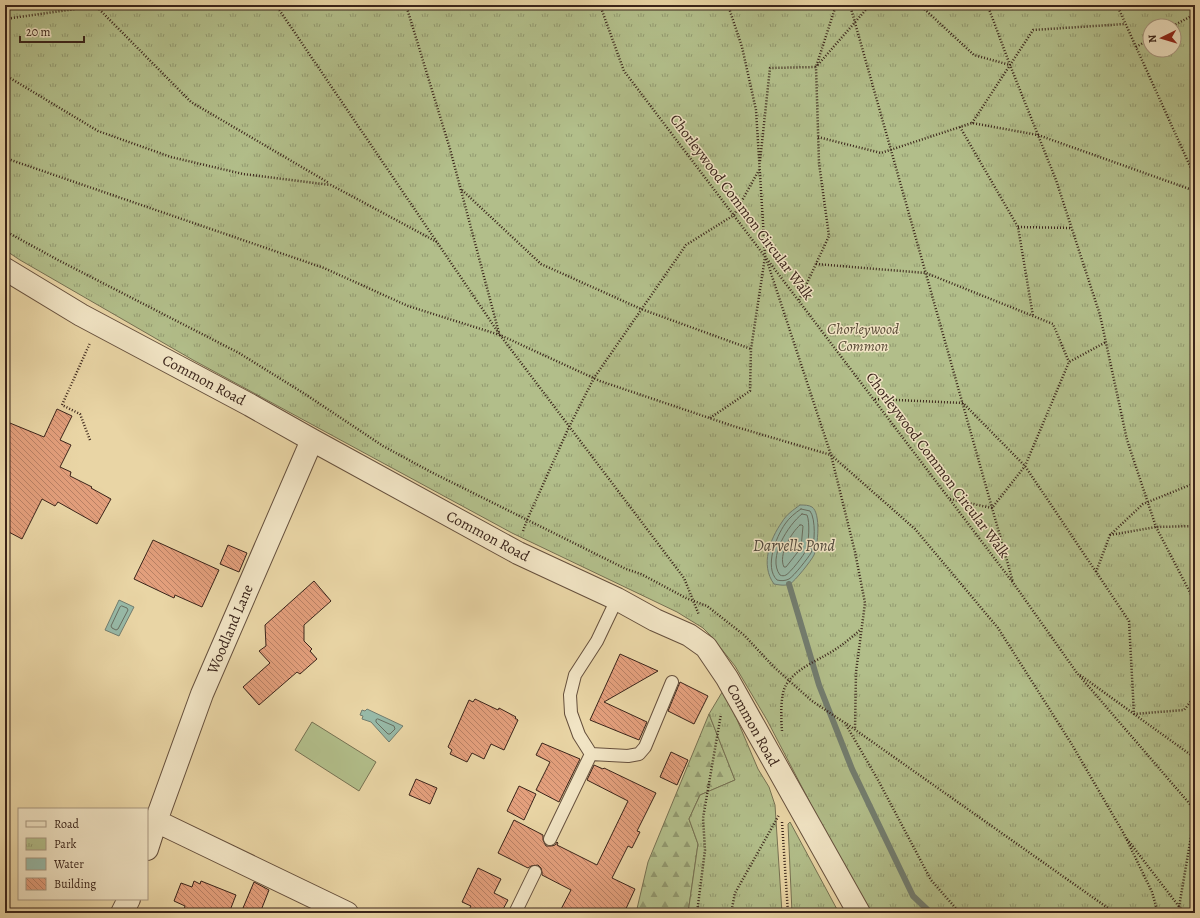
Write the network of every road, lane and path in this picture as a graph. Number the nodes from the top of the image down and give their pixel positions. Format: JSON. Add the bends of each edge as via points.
{"nodes":[{"id":1,"x":96,"y":5,"type":"edge"},
{"id":2,"x":109,"y":5,"type":"edge"},
{"id":3,"x":276,"y":5,"type":"edge"},
{"id":4,"x":406,"y":5,"type":"edge"},
{"id":5,"x":600,"y":5,"type":"edge"},
{"id":6,"x":728,"y":5,"type":"edge"},
{"id":7,"x":836,"y":5,"type":"edge"},
{"id":8,"x":850,"y":5,"type":"edge"},
{"id":9,"x":870,"y":5,"type":"edge"},
{"id":10,"x":920,"y":5,"type":"edge"},
{"id":11,"x":990,"y":5,"type":"edge"},
{"id":12,"x":1117,"y":5,"type":"edge"},
{"id":13,"x":1195,"y":14,"type":"edge"},
{"id":14,"x":5,"y":19,"type":"edge"},
{"id":15,"x":1182,"y":21,"type":"edge"},
{"id":16,"x":855,"y":22,"type":"junction"},
{"id":17,"x":1125,"y":24,"type":"junction"},
{"id":18,"x":1142,"y":44,"type":"edge"},
{"id":19,"x":1136,"y":47,"type":"junction"},
{"id":20,"x":1010,"y":65,"type":"junction"},
{"id":21,"x":816,"y":67,"type":"junction"},
{"id":22,"x":5,"y":75,"type":"edge"},
{"id":23,"x":972,"y":123,"type":"junction"},
{"id":24,"x":960,"y":127,"type":"junction"},
{"id":25,"x":1038,"y":135,"type":"junction"},
{"id":26,"x":818,"y":137,"type":"junction"},
{"id":27,"x":891,"y":150,"type":"junction"},
{"id":28,"x":5,"y":158,"type":"edge"},
{"id":29,"x":759,"y":170,"type":"junction"},
{"id":30,"x":1195,"y":178,"type":"edge"},
{"id":31,"x":331,"y":185,"type":"junction"},
{"id":32,"x":461,"y":190,"type":"junction"},
{"id":33,"x":1195,"y":191,"type":"edge"},
{"id":34,"x":734,"y":215,"type":"junction"},
{"id":35,"x":1018,"y":228,"type":"junction"},
{"id":36,"x":1072,"y":228,"type":"junction"},
{"id":37,"x":438,"y":243,"type":"junction"},
{"id":38,"x":765,"y":255,"type":"junction"},
{"id":39,"x":816,"y":264,"type":"junction"},
{"id":40,"x":5,"y":269,"type":"edge"},
{"id":41,"x":926,"y":273,"type":"junction"},
{"id":42,"x":799,"y":300,"type":"junction"},
{"id":43,"x":642,"y":309,"type":"junction"},
{"id":44,"x":1033,"y":316,"type":"junction"},
{"id":45,"x":98,"y":324,"type":"junction"},
{"id":46,"x":500,"y":335,"type":"junction"},
{"id":47,"x":1106,"y":342,"type":"junction"},
{"id":48,"x":751,"y":349,"type":"junction"},
{"id":49,"x":1069,"y":362,"type":"junction"},
{"id":50,"x":594,"y":378,"type":"junction"},
{"id":51,"x":874,"y":399,"type":"junction"},
{"id":52,"x":963,"y":404,"type":"junction"},
{"id":53,"x":709,"y":418,"type":"junction"},
{"id":54,"x":569,"y":427,"type":"junction"},
{"id":55,"x":90,"y":440,"type":"dead end"},
{"id":56,"x":312,"y":440,"type":"junction"},
{"id":57,"x":831,"y":455,"type":"junction"},
{"id":58,"x":1025,"y":466,"type":"junction"},
{"id":59,"x":1195,"y":483,"type":"edge"},
{"id":60,"x":950,"y":499,"type":"junction"},
{"id":61,"x":1148,"y":502,"type":"junction"},
{"id":62,"x":992,"y":508,"type":"junction"},
{"id":63,"x":1195,"y":526,"type":"edge"},
{"id":64,"x":1156,"y":527,"type":"junction"},
{"id":65,"x":1110,"y":535,"type":"junction"},
{"id":66,"x":518,"y":553,"type":"junction"},
{"id":67,"x":1096,"y":572,"type":"junction"},
{"id":68,"x":1014,"y":584,"type":"junction"},
{"id":69,"x":617,"y":599,"type":"junction"},
{"id":70,"x":1195,"y":602,"type":"edge"},
{"id":71,"x":861,"y":629,"type":"junction"},
{"id":72,"x":706,"y":648,"type":"junction"},
{"id":73,"x":1077,"y":672,"type":"junction"},
{"id":74,"x":727,"y":678,"type":"junction"},
{"id":75,"x":672,"y":682,"type":"dead end"},
{"id":76,"x":1195,"y":696,"type":"edge"},
{"id":77,"x":1134,"y":714,"type":"junction"},
{"id":78,"x":845,"y":723,"type":"dead end"},
{"id":79,"x":855,"y":730,"type":"junction"},
{"id":80,"x":783,"y":737,"type":"dead end"},
{"id":81,"x":591,"y":754,"type":"junction"},
{"id":82,"x":1195,"y":758,"type":"edge"},
{"id":83,"x":1195,"y":810,"type":"edge"},
{"id":84,"x":1195,"y":813,"type":"edge"},
{"id":85,"x":156,"y":821,"type":"junction"},
{"id":86,"x":1124,"y":834,"type":"junction"},
{"id":87,"x":550,"y":839,"type":"dead end"},
{"id":88,"x":148,"y":846,"type":"edge"},
{"id":89,"x":535,"y":872,"type":"dead end"},
{"id":90,"x":128,"y":900,"type":"edge"},
{"id":91,"x":1179,"y":906,"type":"junction"},
{"id":92,"x":122,"y":913,"type":"edge"},
{"id":93,"x":347,"y":913,"type":"edge"},
{"id":94,"x":515,"y":913,"type":"edge"},
{"id":95,"x":697,"y":913,"type":"edge"},
{"id":96,"x":731,"y":913,"type":"edge"},
{"id":97,"x":788,"y":913,"type":"edge"},
{"id":98,"x":859,"y":913,"type":"edge"},
{"id":99,"x":1115,"y":913,"type":"edge"},
{"id":100,"x":1158,"y":913,"type":"edge"},
{"id":101,"x":1178,"y":913,"type":"edge"},
{"id":102,"x":1184,"y":913,"type":"edge"}],
"edges":[{"from":1,"to":2,"type":"path"},
{"from":1,"to":14,"type":"path"},
{"from":1,"to":31,"type":"path","via":[[191,102]]},
{"from":3,"to":37,"type":"path"},
{"from":4,"to":32,"type":"path"},
{"from":5,"to":34,"type":"path","name":"Chorleywood Common Circular Walk","via":[[624,71]]},
{"from":6,"to":29,"type":"path","via":[[742,47],[756,110]]},
{"from":7,"to":21,"type":"path"},
{"from":8,"to":16,"type":"path"},
{"from":9,"to":16,"type":"path"},
{"from":10,"to":20,"type":"path","via":[[974,55]]},
{"from":11,"to":20,"type":"path","via":[[988,9]]},
{"from":12,"to":17,"type":"path"},
{"from":13,"to":15,"type":"path"},
{"from":16,"to":21,"type":"path"},
{"from":16,"to":27,"type":"path"},
{"from":17,"to":19,"type":"path"},
{"from":17,"to":20,"type":"path","via":[[1033,30]]},
{"from":18,"to":19,"type":"path"},
{"from":19,"to":30,"type":"path"},
{"from":20,"to":23,"type":"path"},
{"from":20,"to":25,"type":"path"},
{"from":21,"to":26,"type":"path"},
{"from":21,"to":29,"type":"path","via":[[770,68]]},
{"from":22,"to":31,"type":"path","via":[[98,131],[171,157],[243,174]]},
{"from":23,"to":24,"type":"path"},
{"from":23,"to":25,"type":"path"},
{"from":24,"to":27,"type":"path"},
{"from":24,"to":35,"type":"path"},
{"from":25,"to":33,"type":"path"},
{"from":25,"to":36,"type":"path"},
{"from":26,"to":27,"type":"path","via":[[881,153]]},
{"from":26,"to":39,"type":"path","via":[[828,236]]},
{"from":27,"to":41,"type":"path"},
{"from":28,"to":46,"type":"path","via":[[324,268],[408,306]]},
{"from":29,"to":34,"type":"path"},
{"from":29,"to":38,"type":"path"},
{"from":31,"to":37,"type":"path"},
{"from":32,"to":43,"type":"path","via":[[541,264]]},
{"from":32,"to":46,"type":"path"},
{"from":34,"to":38,"type":"path","name":"Chorleywood Common Circular Walk"},
{"from":34,"to":43,"type":"path","via":[[686,245]]},
{"from":35,"to":36,"type":"path"},
{"from":35,"to":44,"type":"path"},
{"from":36,"to":47,"type":"path"},
{"from":37,"to":46,"type":"path"},
{"from":38,"to":42,"type":"path","name":"Chorleywood Common Circular Walk"},
{"from":38,"to":48,"type":"path"},
{"from":38,"to":57,"type":"path"},
{"from":39,"to":41,"type":"path"},
{"from":39,"to":42,"type":"path"},
{"from":40,"to":45,"type":"street","name":"Common Road"},
{"from":41,"to":44,"type":"path"},
{"from":41,"to":52,"type":"path"},
{"from":42,"to":51,"type":"path","name":"Chorleywood Common Circular Walk"},
{"from":43,"to":48,"type":"path"},
{"from":43,"to":50,"type":"path"},
{"from":44,"to":49,"type":"path","via":[[1053,324]]},
{"from":45,"to":55,"type":"path","via":[[62,405],[80,414]]},
{"from":45,"to":56,"type":"street","name":"Common Road"},
{"from":46,"to":50,"type":"path"},
{"from":46,"to":54,"type":"path"},
{"from":47,"to":49,"type":"path"},
{"from":47,"to":61,"type":"path","via":[[1127,440]]},
{"from":48,"to":53,"type":"path","via":[[750,391]]},
{"from":49,"to":58,"type":"path"},
{"from":50,"to":53,"type":"path"},
{"from":50,"to":54,"type":"path"},
{"from":51,"to":52,"type":"path"},
{"from":51,"to":60,"type":"path","name":"Chorleywood Common Circular Walk"},
{"from":52,"to":58,"type":"path"},
{"from":52,"to":62,"type":"path"},
{"from":53,"to":57,"type":"path"},
{"from":54,"to":66,"type":"path","via":[[527,520]]},
{"from":54,"to":72,"type":"path","via":[[684,578],[707,633]]},
{"from":56,"to":66,"type":"street","name":"Common Road"},
{"from":56,"to":85,"type":"street","name":"Woodland Lane","via":[[202,694]]},
{"from":57,"to":71,"type":"path","via":[[865,603]]},
{"from":57,"to":86,"type":"path","via":[[915,529],[998,628],[1071,743]]},
{"from":58,"to":62,"type":"path"},
{"from":58,"to":67,"type":"path"},
{"from":59,"to":61,"type":"path"},
{"from":60,"to":62,"type":"path"},
{"from":60,"to":68,"type":"path","name":"Chorleywood Common Circular Walk"},
{"from":61,"to":64,"type":"path"},
{"from":61,"to":65,"type":"path"},
{"from":62,"to":68,"type":"path"},
{"from":63,"to":64,"type":"path"},
{"from":64,"to":65,"type":"path"},
{"from":64,"to":70,"type":"path"},
{"from":65,"to":67,"type":"path"},
{"from":66,"to":69,"type":"street","name":"Common Road"},
{"from":67,"to":77,"type":"path","via":[[1129,621]]},
{"from":68,"to":73,"type":"path","name":"Chorleywood Common Circular Walk"},
{"from":69,"to":72,"type":"street","name":"Common Road","via":[[689,635]]},
{"from":69,"to":81,"type":"lane","via":[[597,641],[575,675],[570,694],[571,713],[579,734]]},
{"from":71,"to":79,"type":"path","via":[[856,672]]},
{"from":71,"to":80,"type":"path","via":[[848,641],[804,666],[786,686],[781,710]]},
{"from":72,"to":74,"type":"street","name":"Common Road"},
{"from":73,"to":77,"type":"path"},
{"from":73,"to":83,"type":"path","name":"Chorleywood Common Circular Walk"},
{"from":74,"to":95,"type":"path","via":[[703,818],[705,850]]},
{"from":74,"to":98,"type":"street","name":"Common Road"},
{"from":75,"to":81,"type":"lane","via":[[645,747],[639,754]]},
{"from":76,"to":77,"type":"path","via":[[1184,710]]},
{"from":77,"to":82,"type":"path"},
{"from":78,"to":79,"type":"path"},
{"from":79,"to":99,"type":"path"},
{"from":81,"to":87,"type":"lane"},
{"from":84,"to":91,"type":"path"},
{"from":85,"to":88,"type":"street","name":"Woodland Lane"},
{"from":85,"to":93,"type":"street"},
{"from":86,"to":91,"type":"path"},
{"from":86,"to":100,"type":"path","via":[[1152,892]]},
{"from":89,"to":94,"type":"lane"},
{"from":90,"to":92,"type":"street"},
{"from":91,"to":101,"type":"path"},
{"from":91,"to":102,"type":"path"},
{"from":96,"to":97,"type":"path","via":[[735,893],[781,811]]}]}
